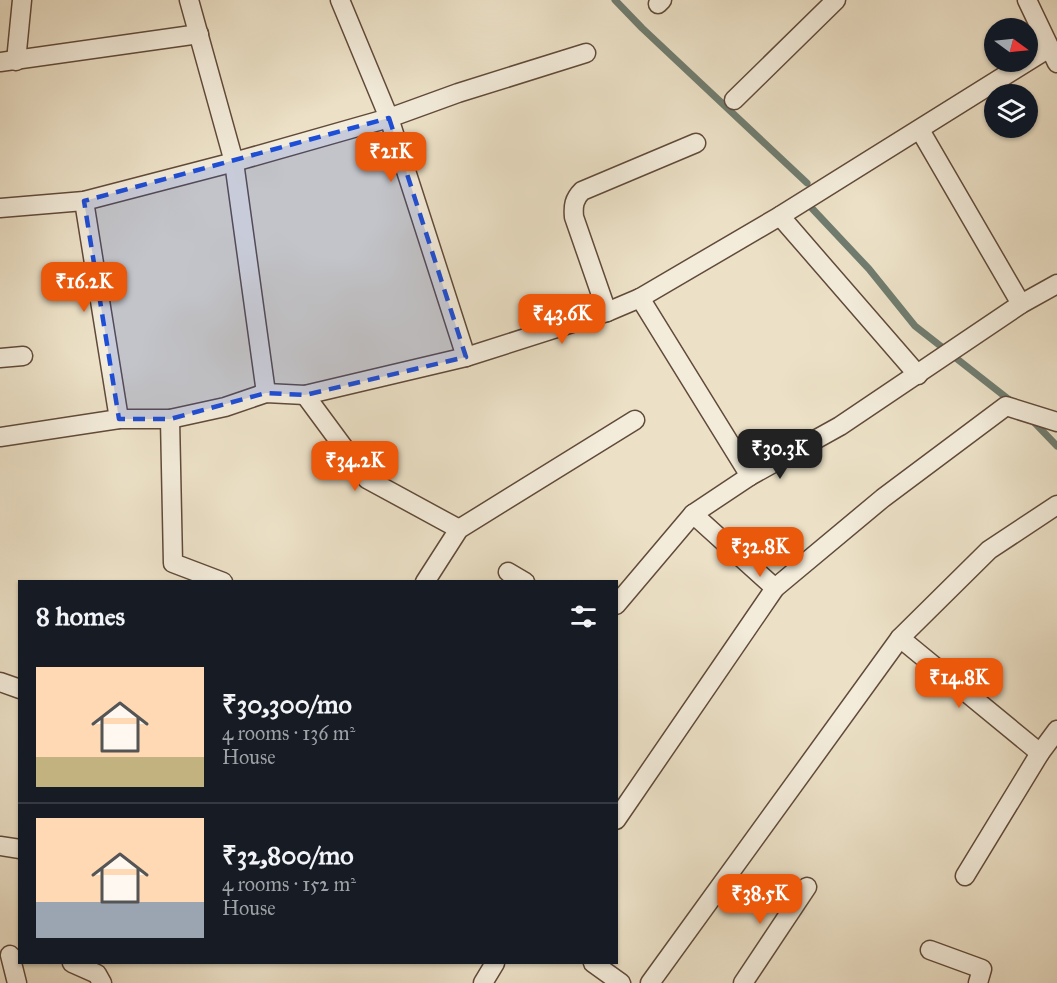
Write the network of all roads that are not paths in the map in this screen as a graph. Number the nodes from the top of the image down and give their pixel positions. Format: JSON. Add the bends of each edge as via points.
{"nodes":[{"id":1,"x":22,"y":0,"type":"edge"},
{"id":2,"x":189,"y":0,"type":"edge"},
{"id":3,"x":340,"y":0,"type":"edge"},
{"id":4,"x":836,"y":0,"type":"edge"},
{"id":5,"x":1027,"y":0,"type":"edge"},
{"id":6,"x":199,"y":34,"type":"junction"},
{"id":7,"x":586,"y":53,"type":"dead end"},
{"id":8,"x":1053,"y":56,"type":"edge"},
{"id":9,"x":8,"y":61,"type":"edge"},
{"id":10,"x":734,"y":100,"type":"dead end"},
{"id":11,"x":389,"y":118,"type":"junction"},
{"id":12,"x":920,"y":130,"type":"junction"},
{"id":13,"x":696,"y":142,"type":"dead end"},
{"id":14,"x":234,"y":162,"type":"junction"},
{"id":15,"x":84,"y":201,"type":"junction"},
{"id":16,"x":0,"y":208,"type":"edge"},
{"id":17,"x":780,"y":216,"type":"junction"},
{"id":18,"x":1057,"y":284,"type":"edge"},
{"id":19,"x":640,"y":298,"type":"junction"},
{"id":20,"x":1021,"y":304,"type":"junction"},
{"id":21,"x":607,"y":312,"type":"junction"},
{"id":22,"x":23,"y":356,"type":"dead end"},
{"id":23,"x":466,"y":357,"type":"junction"},
{"id":24,"x":0,"y":358,"type":"edge"},
{"id":25,"x":918,"y":375,"type":"junction"},
{"id":26,"x":266,"y":393,"type":"junction"},
{"id":27,"x":304,"y":395,"type":"junction"},
{"id":28,"x":119,"y":419,"type":"junction"},
{"id":29,"x":170,"y":419,"type":"junction"},
{"id":30,"x":634,"y":420,"type":"dead end"},
{"id":31,"x":1057,"y":422,"type":"edge"},
{"id":32,"x":0,"y":437,"type":"edge"},
{"id":33,"x":750,"y":476,"type":"junction"},
{"id":34,"x":1057,"y":505,"type":"edge"},
{"id":35,"x":693,"y":514,"type":"junction"},
{"id":36,"x":459,"y":529,"type":"junction"},
{"id":37,"x":508,"y":572,"type":"dead end"},
{"id":38,"x":218,"y":580,"type":"edge"},
{"id":39,"x":426,"y":580,"type":"edge"},
{"id":40,"x":522,"y":580,"type":"edge"},
{"id":41,"x":775,"y":588,"type":"junction"},
{"id":42,"x":618,"y":603,"type":"edge"},
{"id":43,"x":900,"y":638,"type":"junction"},
{"id":44,"x":0,"y":682,"type":"edge"},
{"id":45,"x":18,"y":688,"type":"edge"},
{"id":46,"x":1057,"y":730,"type":"edge"},
{"id":47,"x":1040,"y":753,"type":"junction"},
{"id":48,"x":618,"y":817,"type":"edge"},
{"id":49,"x":0,"y":846,"type":"edge"},
{"id":50,"x":18,"y":849,"type":"edge"},
{"id":51,"x":965,"y":876,"type":"dead end"},
{"id":52,"x":807,"y":887,"type":"dead end"},
{"id":53,"x":930,"y":950,"type":"dead end"},
{"id":54,"x":10,"y":955,"type":"edge"},
{"id":55,"x":74,"y":964,"type":"edge"},
{"id":56,"x":494,"y":964,"type":"edge"},
{"id":57,"x":594,"y":964,"type":"edge"},
{"id":58,"x":16,"y":983,"type":"edge"},
{"id":59,"x":102,"y":983,"type":"edge"},
{"id":60,"x":483,"y":983,"type":"edge"},
{"id":61,"x":621,"y":983,"type":"edge"},
{"id":62,"x":650,"y":983,"type":"edge"},
{"id":63,"x":743,"y":983,"type":"edge"},
{"id":64,"x":978,"y":983,"type":"edge"}],
"edges":[{"from":1,"to":9,"type":"street"},
{"from":2,"to":6,"type":"street"},
{"from":3,"to":11,"type":"street"},
{"from":4,"to":10,"type":"street"},
{"from":5,"to":8,"type":"street"},
{"from":6,"to":9,"type":"street"},
{"from":6,"to":14,"type":"street"},
{"from":7,"to":11,"type":"street"},
{"from":8,"to":12,"type":"street"},
{"from":11,"to":14,"type":"street"},
{"from":11,"to":23,"type":"street"},
{"from":12,"to":17,"type":"street"},
{"from":12,"to":20,"type":"street"},
{"from":13,"to":21,"type":"street","via":[[576,197],[574,216]]},
{"from":14,"to":15,"type":"street"},
{"from":14,"to":26,"type":"street"},
{"from":15,"to":16,"type":"street"},
{"from":15,"to":28,"type":"street"},
{"from":17,"to":19,"type":"street"},
{"from":17,"to":25,"type":"street"},
{"from":18,"to":20,"type":"street"},
{"from":19,"to":21,"type":"street"},
{"from":19,"to":33,"type":"street"},
{"from":20,"to":25,"type":"street"},
{"from":21,"to":23,"type":"street"},
{"from":22,"to":24,"type":"street"},
{"from":23,"to":27,"type":"street"},
{"from":25,"to":33,"type":"street","via":[[840,426]]},
{"from":26,"to":27,"type":"street"},
{"from":26,"to":29,"type":"street"},
{"from":27,"to":36,"type":"street","via":[[367,478]]},
{"from":28,"to":29,"type":"street"},
{"from":28,"to":32,"type":"street"},
{"from":29,"to":38,"type":"street","via":[[173,563]]},
{"from":30,"to":36,"type":"street"},
{"from":31,"to":41,"type":"street","via":[[1006,406],[883,498]]},
{"from":33,"to":35,"type":"street"},
{"from":34,"to":43,"type":"street","via":[[989,550]]},
{"from":35,"to":41,"type":"street"},
{"from":35,"to":42,"type":"street"},
{"from":36,"to":39,"type":"street"},
{"from":37,"to":40,"type":"street"},
{"from":41,"to":48,"type":"street"},
{"from":43,"to":47,"type":"street"},
{"from":43,"to":62,"type":"street"},
{"from":44,"to":45,"type":"street"},
{"from":46,"to":47,"type":"street"},
{"from":47,"to":51,"type":"street"},
{"from":49,"to":50,"type":"street"},
{"from":52,"to":63,"type":"street"},
{"from":53,"to":64,"type":"street","via":[[982,969]]},
{"from":54,"to":58,"type":"street"},
{"from":55,"to":59,"type":"street","via":[[97,974]]},
{"from":56,"to":60,"type":"street"},
{"from":57,"to":61,"type":"street"}]}
